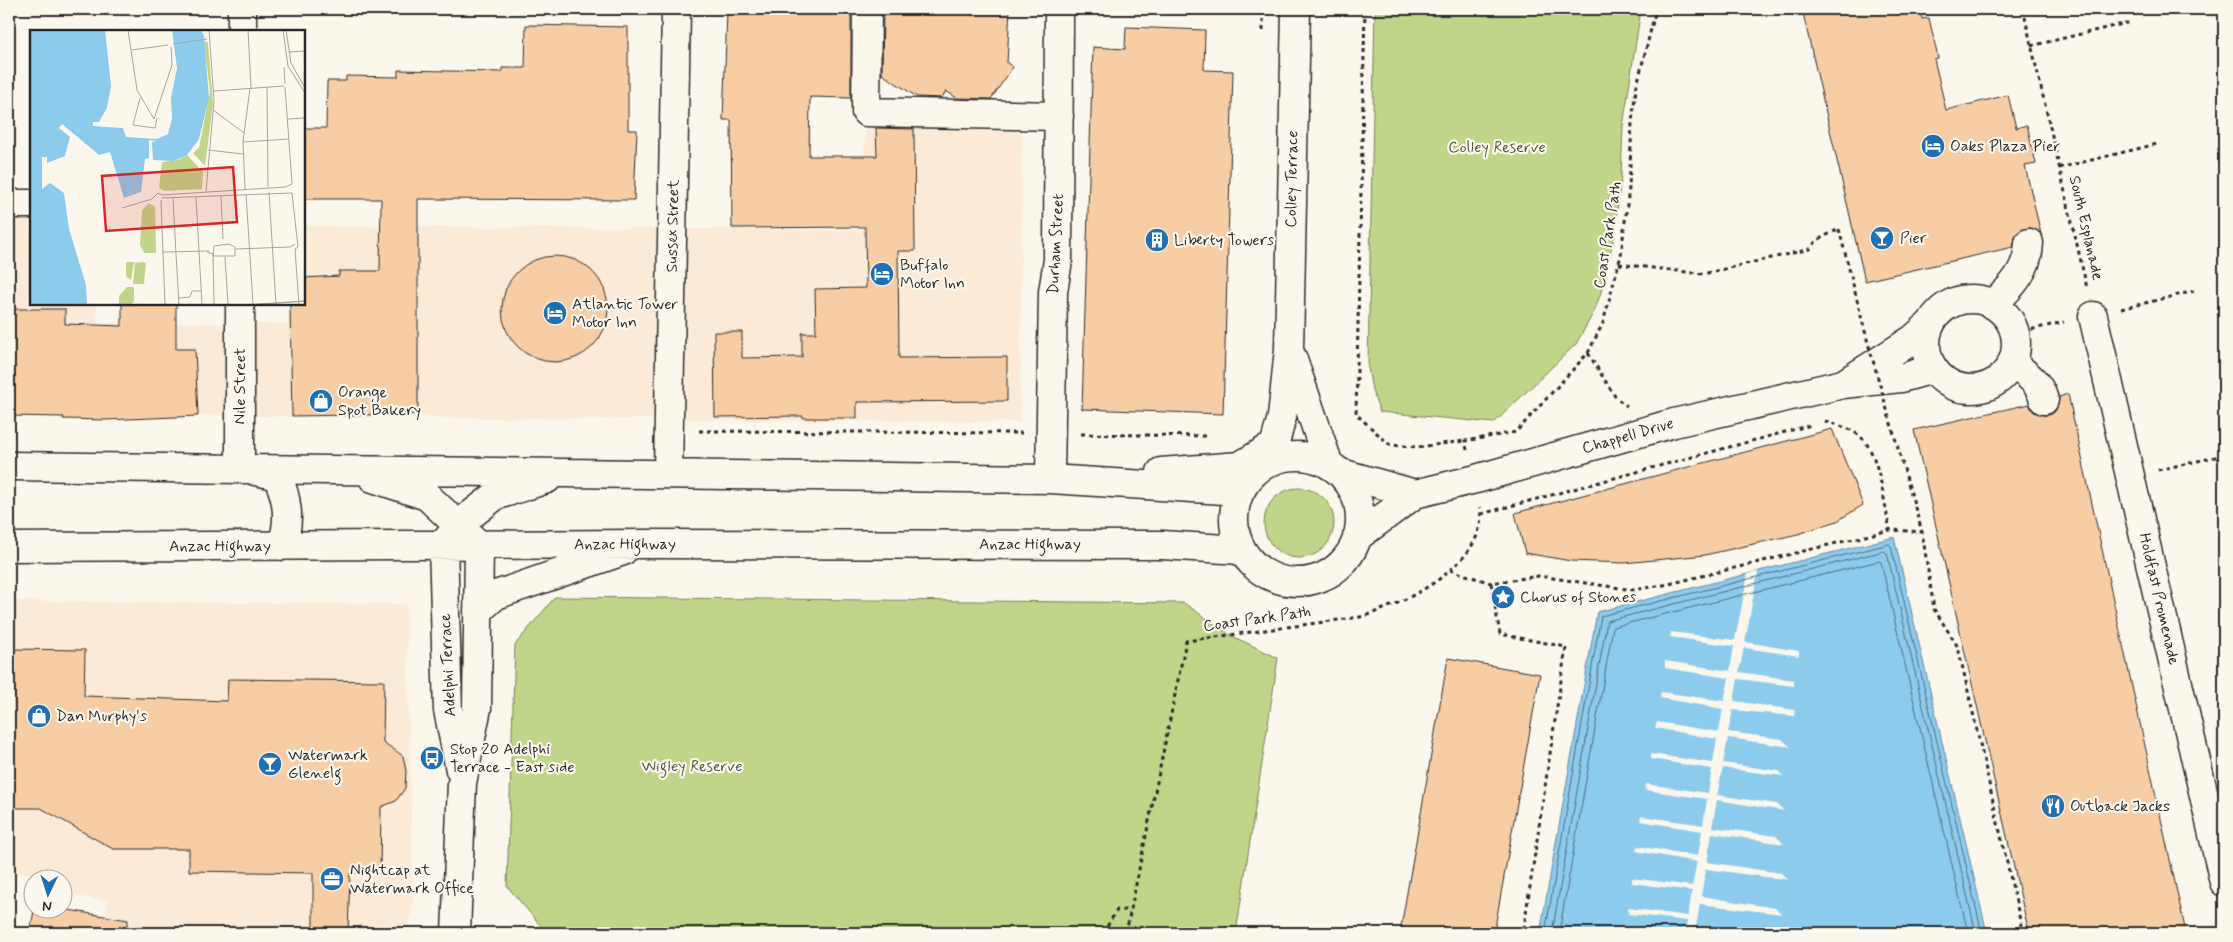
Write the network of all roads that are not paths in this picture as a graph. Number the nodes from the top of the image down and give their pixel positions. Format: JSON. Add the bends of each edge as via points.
{"nodes":[{"id":1,"x":242,"y":9,"type":"edge"},
{"id":2,"x":676,"y":9,"type":"edge"},
{"id":3,"x":867,"y":9,"type":"edge"},
{"id":4,"x":1059,"y":9,"type":"edge"},
{"id":5,"x":1296,"y":9,"type":"edge"},
{"id":6,"x":242,"y":30,"type":"edge"},
{"id":7,"x":1059,"y":116,"type":"junction"},
{"id":8,"x":9,"y":204,"type":"edge"},
{"id":9,"x":30,"y":204,"type":"edge"},
{"id":10,"x":2029,"y":243,"type":"dead end"},
{"id":11,"x":1993,"y":304,"type":"junction"},
{"id":12,"x":240,"y":305,"type":"edge"},
{"id":13,"x":2093,"y":316,"type":"road end"},
{"id":14,"x":1930,"y":324,"type":"junction"},
{"id":15,"x":1289,"y":349,"type":"junction"},
{"id":16,"x":2013,"y":364,"type":"junction"},
{"id":17,"x":1933,"y":369,"type":"junction"},
{"id":18,"x":1843,"y":384,"type":"junction"},
{"id":19,"x":2044,"y":400,"type":"dead end"},
{"id":20,"x":1272,"y":453,"type":"junction"},
{"id":21,"x":9,"y":466,"type":"edge"},
{"id":22,"x":248,"y":469,"type":"junction"},
{"id":23,"x":1335,"y":469,"type":"junction"},
{"id":24,"x":622,"y":473,"type":"junction"},
{"id":25,"x":668,"y":474,"type":"junction"},
{"id":26,"x":1050,"y":479,"type":"junction"},
{"id":27,"x":1240,"y":491,"type":"junction"},
{"id":28,"x":1415,"y":494,"type":"junction"},
{"id":29,"x":451,"y":535,"type":"junction"},
{"id":30,"x":1357,"y":537,"type":"junction"},
{"id":31,"x":644,"y":544,"type":"junction"},
{"id":32,"x":479,"y":545,"type":"junction"},
{"id":33,"x":281,"y":546,"type":"junction"},
{"id":34,"x":9,"y":547,"type":"edge"},
{"id":35,"x":1241,"y":550,"type":"junction"},
{"id":36,"x":478,"y":611,"type":"junction"},
{"id":37,"x":462,"y":784,"type":"junction"},
{"id":38,"x":2224,"y":882,"type":"edge"},
{"id":39,"x":456,"y":933,"type":"edge"}],
"edges":[{"from":1,"to":6,"type":"street"},
{"from":2,"to":25,"type":"street","name":"Sussex Street"},
{"from":3,"to":7,"type":"street","via":[[866,112]]},
{"from":4,"to":7,"type":"street","name":"Durham Street"},
{"from":5,"to":15,"type":"street","name":"Colley Terrace"},
{"from":7,"to":26,"type":"street","name":"Durham Street","via":[[1058,260],[1053,292]]},
{"from":8,"to":9,"type":"street"},
{"from":10,"to":11,"type":"street","via":[[2020,275]]},
{"from":11,"to":14,"type":"street","via":[[1970,299],[1958,301],[1937,314]]},
{"from":11,"to":16,"type":"street","via":[[2011,321],[2016,333]]},
{"from":12,"to":22,"type":"street","name":"Nile Street"},
{"from":13,"to":38,"type":"street","name":"Holdfast Promenade"},
{"from":14,"to":17,"type":"street","via":[[1926,347]]},
{"from":14,"to":18,"type":"street","name":"Chappell Drive"},
{"from":15,"to":20,"type":"street","name":"Colley Terrace","via":[[1282,417]]},
{"from":15,"to":23,"type":"street","name":"Colley Terrace"},
{"from":16,"to":17,"type":"street","via":[[1999,380],[1980,389],[1958,388]]},
{"from":16,"to":19,"type":"street","via":[[2034,381]]},
{"from":17,"to":18,"type":"street","name":"Chappell Drive","via":[[1901,378]]},
{"from":18,"to":28,"type":"street","name":"Chappell Drive","via":[[1674,423]]},
{"from":20,"to":23,"type":"street","via":[[1300,455]]},
{"from":20,"to":26,"type":"street","via":[[1240,466]]},
{"from":20,"to":27,"type":"street"},
{"from":21,"to":22,"type":"street"},
{"from":22,"to":24,"type":"street"},
{"from":22,"to":29,"type":"street","via":[[351,471],[427,496]]},
{"from":22,"to":33,"type":"street","via":[[276,475],[284,488],[285,538]]},
{"from":23,"to":28,"type":"street","name":"Chappell Drive"},
{"from":23,"to":30,"type":"street","via":[[1352,487],[1358,503]]},
{"from":24,"to":25,"type":"street"},
{"from":24,"to":29,"type":"street","via":[[552,477],[495,496]]},
{"from":25,"to":26,"type":"street"},
{"from":26,"to":27,"type":"street"},
{"from":27,"to":35,"type":"street","via":[[1234,510],[1234,530]]},
{"from":28,"to":30,"type":"street","name":"Chappell Drive"},
{"from":29,"to":32,"type":"street","name":"Anzac Highway"},
{"from":29,"to":33,"type":"street","name":"Anzac Highway"},
{"from":29,"to":37,"type":"street","name":"Adelphi Terrace","via":[[448,710]]},
{"from":30,"to":35,"type":"street","via":[[1339,566],[1309,581],[1289,582],[1270,576],[1253,565]]},
{"from":31,"to":32,"type":"street","name":"Anzac Highway"},
{"from":31,"to":35,"type":"street","name":"Anzac Highway","via":[[1162,545]]},
{"from":31,"to":36,"type":"street","via":[[496,595]]},
{"from":32,"to":36,"type":"street","name":"Adelphi Terrace"},
{"from":33,"to":34,"type":"street","name":"Anzac Highway"},
{"from":36,"to":37,"type":"street","name":"Adelphi Terrace","via":[[477,708]]},
{"from":37,"to":39,"type":"street","name":"Adelphi Terrace"}]}
